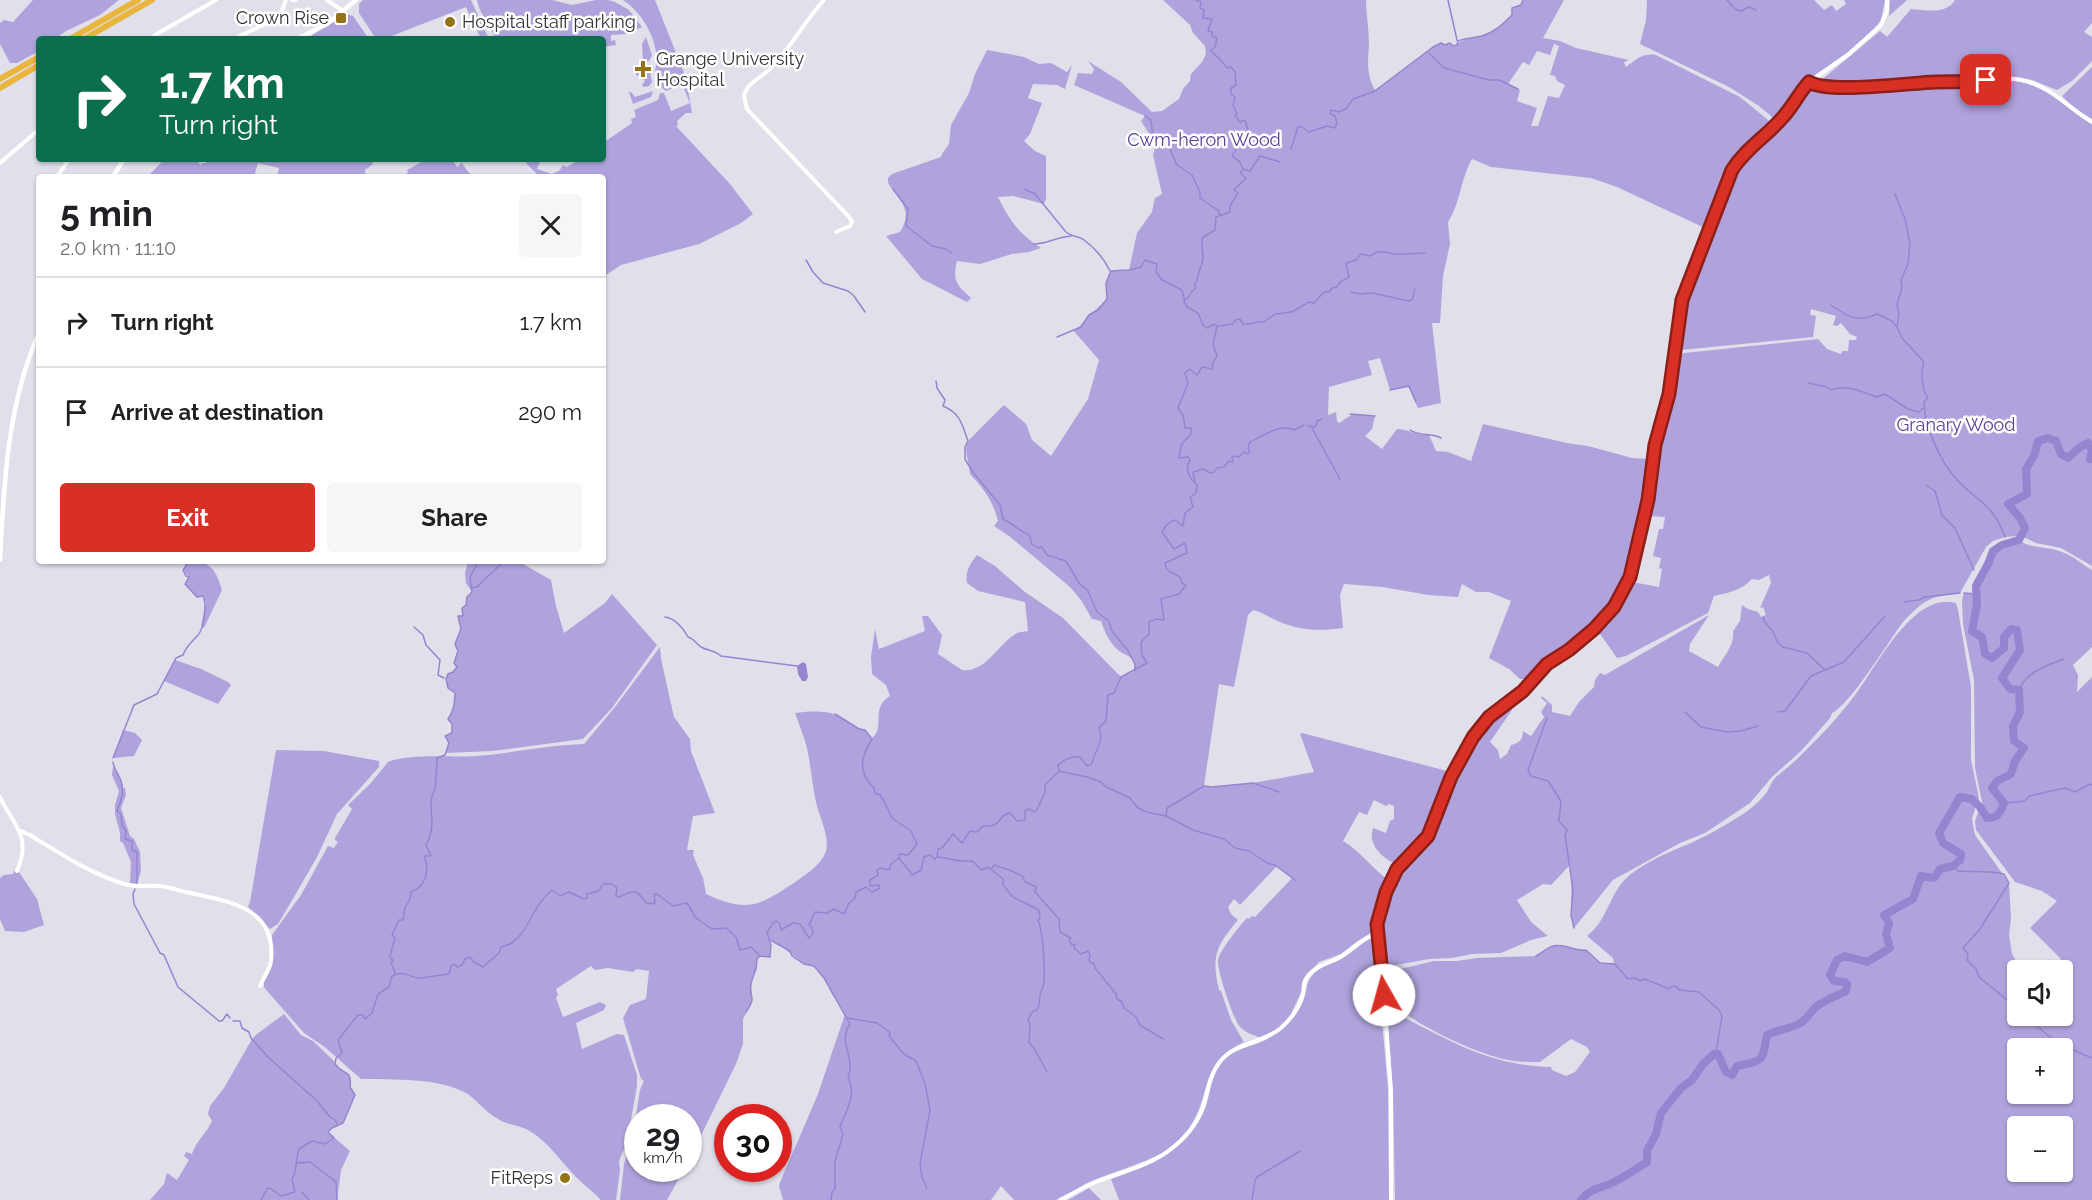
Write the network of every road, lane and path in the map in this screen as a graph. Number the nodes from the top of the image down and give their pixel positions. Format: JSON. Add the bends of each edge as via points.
{"nodes":[{"id":1,"x":138,"y":0,"type":"edge"},
{"id":2,"x":152,"y":0,"type":"edge"},
{"id":3,"x":216,"y":0,"type":"edge"},
{"id":4,"x":286,"y":0,"type":"edge"},
{"id":5,"x":327,"y":0,"type":"edge"},
{"id":6,"x":356,"y":0,"type":"edge"},
{"id":7,"x":824,"y":0,"type":"edge"},
{"id":8,"x":1887,"y":0,"type":"edge"},
{"id":9,"x":343,"y":11,"type":"junction"},
{"id":10,"x":75,"y":36,"type":"edge"},
{"id":11,"x":89,"y":36,"type":"edge"},
{"id":12,"x":154,"y":36,"type":"edge"},
{"id":13,"x":240,"y":36,"type":"edge"},
{"id":14,"x":303,"y":36,"type":"edge"},
{"id":15,"x":36,"y":59,"type":"edge"},
{"id":16,"x":36,"y":67,"type":"edge"},
{"id":17,"x":0,"y":79,"type":"edge"},
{"id":18,"x":1809,"y":82,"type":"junction"},
{"id":19,"x":0,"y":88,"type":"edge"},
{"id":20,"x":2092,"y":122,"type":"edge"},
{"id":21,"x":36,"y":132,"type":"edge"},
{"id":22,"x":69,"y":162,"type":"edge"},
{"id":23,"x":0,"y":163,"type":"edge"},
{"id":24,"x":72,"y":166,"type":"dead end"},
{"id":25,"x":836,"y":232,"type":"dead end"},
{"id":26,"x":36,"y":341,"type":"edge"},
{"id":27,"x":0,"y":561,"type":"edge"},
{"id":28,"x":0,"y":797,"type":"edge"},
{"id":29,"x":21,"y":831,"type":"junction"},
{"id":30,"x":17,"y":871,"type":"dead end"},
{"id":31,"x":1376,"y":934,"type":"junction"},
{"id":32,"x":260,"y":986,"type":"dead end"},
{"id":33,"x":1060,"y":1200,"type":"edge"},
{"id":34,"x":1391,"y":1200,"type":"edge"}],
"edges":[{"from":1,"to":10,"type":"highway"},
{"from":2,"to":11,"type":"highway"},
{"from":3,"to":12,"type":"street"},
{"from":4,"to":13,"type":"street","via":[[281,13]]},
{"from":5,"to":9,"type":"street"},
{"from":6,"to":9,"type":"main road"},
{"from":7,"to":25,"type":"street","via":[[786,52],[748,87],[744,96],[747,109],[850,218],[850,226]]},
{"from":8,"to":18,"type":"street","via":[[1881,26]]},
{"from":9,"to":14,"type":"main road"},
{"from":15,"to":17,"type":"highway"},
{"from":16,"to":19,"type":"highway"},
{"from":18,"to":20,"type":"street","via":[[1821,87],[1871,87],[1970,83],[1994,78],[2020,80],[2044,87]]},
{"from":18,"to":31,"type":"street","via":[[1784,116],[1747,150],[1732,170],[1686,288],[1648,500],[1626,587],[1594,629],[1547,664],[1478,730],[1451,777],[1428,836],[1390,882]]},
{"from":21,"to":23,"type":"street"},
{"from":22,"to":24,"type":"street"},
{"from":26,"to":27,"type":"main road","via":[[15,406],[3,485]]},
{"from":28,"to":29,"type":"street"},
{"from":29,"to":30,"type":"street","via":[[23,856]]},
{"from":29,"to":32,"type":"street","via":[[113,880],[133,886],[169,888],[245,908],[268,933],[271,960]]},
{"from":31,"to":33,"type":"street","via":[[1314,970],[1305,982],[1293,1015],[1280,1029],[1222,1058],[1210,1079],[1201,1112],[1171,1150]]},
{"from":31,"to":34,"type":"street","via":[[1391,1092]]}]}
